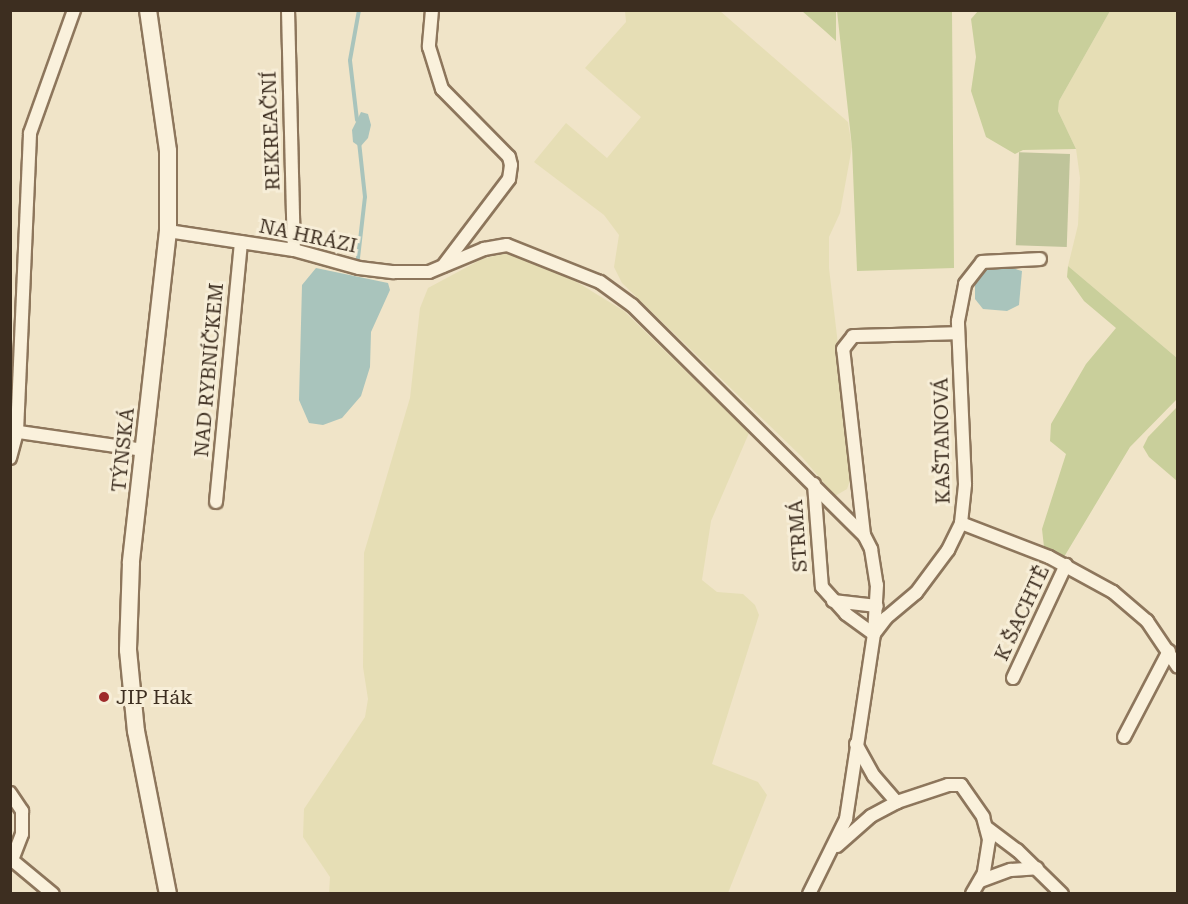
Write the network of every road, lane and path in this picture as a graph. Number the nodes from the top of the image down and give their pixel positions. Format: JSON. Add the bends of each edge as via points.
{"nodes":[{"id":1,"x":74,"y":10,"type":"edge"},
{"id":2,"x":148,"y":10,"type":"edge"},
{"id":3,"x":288,"y":10,"type":"edge"},
{"id":4,"x":432,"y":10,"type":"edge"},
{"id":5,"x":168,"y":231,"type":"junction"},
{"id":6,"x":241,"y":242,"type":"junction"},
{"id":7,"x":294,"y":250,"type":"junction"},
{"id":8,"x":1040,"y":259,"type":"dead end"},
{"id":9,"x":440,"y":269,"type":"junction"},
{"id":10,"x":958,"y":333,"type":"junction"},
{"id":11,"x":14,"y":431,"type":"edge"},
{"id":12,"x":144,"y":450,"type":"junction"},
{"id":13,"x":10,"y":458,"type":"edge"},
{"id":14,"x":814,"y":484,"type":"junction"},
{"id":15,"x":216,"y":502,"type":"dead end"},
{"id":16,"x":961,"y":523,"type":"junction"},
{"id":17,"x":864,"y":535,"type":"junction"},
{"id":18,"x":1066,"y":566,"type":"junction"},
{"id":19,"x":833,"y":601,"type":"junction"},
{"id":20,"x":877,"y":606,"type":"junction"},
{"id":21,"x":874,"y":634,"type":"junction"},
{"id":22,"x":1169,"y":651,"type":"junction"},
{"id":23,"x":1178,"y":667,"type":"edge"},
{"id":24,"x":1013,"y":678,"type":"dead end"},
{"id":25,"x":1124,"y":737,"type":"dead end"},
{"id":26,"x":856,"y":744,"type":"junction"},
{"id":27,"x":10,"y":794,"type":"edge"},
{"id":28,"x":897,"y":802,"type":"junction"},
{"id":29,"x":986,"y":827,"type":"junction"},
{"id":30,"x":832,"y":851,"type":"junction"},
{"id":31,"x":11,"y":861,"type":"edge"},
{"id":32,"x":1037,"y":868,"type":"junction"},
{"id":33,"x":980,"y":881,"type":"junction"},
{"id":34,"x":53,"y":894,"type":"edge"},
{"id":35,"x":168,"y":894,"type":"edge"},
{"id":36,"x":809,"y":894,"type":"edge"},
{"id":37,"x":972,"y":894,"type":"edge"},
{"id":38,"x":1062,"y":894,"type":"edge"}],
"edges":[{"from":1,"to":11,"type":"street","via":[[30,133]]},
{"from":2,"to":5,"type":"main road","name":"TÝNSKÁ","via":[[168,151]]},
{"from":3,"to":7,"type":"street","name":"REKREAČNÍ"},
{"from":4,"to":9,"type":"street","via":[[429,47],[442,89],[509,157],[511,165],[509,179]]},
{"from":5,"to":6,"type":"street","name":"NA HRÁZI"},
{"from":5,"to":12,"type":"main road","name":"TÝNSKÁ"},
{"from":6,"to":7,"type":"street","name":"NA HRÁZI"},
{"from":6,"to":15,"type":"street","name":"NAD RYBNÍČKEM"},
{"from":7,"to":9,"type":"street","name":"NA HRÁZI","via":[[376,271],[415,273]]},
{"from":8,"to":10,"type":"street","name":"KAŠTANOVÁ","via":[[996,260],[978,265],[962,293]]},
{"from":9,"to":14,"type":"street","name":"NA HRÁZI","via":[[484,249],[507,245],[600,282],[632,305]]},
{"from":10,"to":16,"type":"street","name":"KAŠTANOVÁ","via":[[965,484]]},
{"from":10,"to":17,"type":"street","via":[[853,336],[843,349]]},
{"from":11,"to":12,"type":"street"},
{"from":11,"to":13,"type":"street"},
{"from":12,"to":35,"type":"main road","name":"TÝNSKÁ","via":[[128,608],[129,669],[136,731]]},
{"from":14,"to":17,"type":"street","name":"NA HRÁZI"},
{"from":14,"to":19,"type":"street","name":"STRMÁ","via":[[819,578]]},
{"from":16,"to":18,"type":"street","name":"K ŠACHTĚ"},
{"from":16,"to":21,"type":"street","name":"KAŠTANOVÁ","via":[[948,550],[916,593],[886,618]]},
{"from":17,"to":20,"type":"street","via":[[874,563]]},
{"from":18,"to":22,"type":"street","name":"K ŠACHTĚ","via":[[1137,610]]},
{"from":18,"to":24,"type":"street","name":"K ŠACHTĚ"},
{"from":19,"to":20,"type":"street"},
{"from":19,"to":21,"type":"street","name":"STRMÁ"},
{"from":20,"to":21,"type":"street"},
{"from":21,"to":26,"type":"street"},
{"from":22,"to":23,"type":"street","name":"K ŠACHTĚ"},
{"from":22,"to":25,"type":"street"},
{"from":26,"to":28,"type":"street","via":[[878,782]]},
{"from":26,"to":30,"type":"street","via":[[846,819]]},
{"from":27,"to":31,"type":"street","via":[[22,811],[22,834]]},
{"from":28,"to":29,"type":"street","via":[[957,784],[971,796]]},
{"from":28,"to":30,"type":"street","via":[[871,816]]},
{"from":29,"to":32,"type":"street"},
{"from":29,"to":33,"type":"street","via":[[990,849]]},
{"from":30,"to":36,"type":"street"},
{"from":31,"to":34,"type":"street"},
{"from":32,"to":33,"type":"street","via":[[1011,870]]},
{"from":32,"to":38,"type":"street"},
{"from":33,"to":37,"type":"street"}]}
